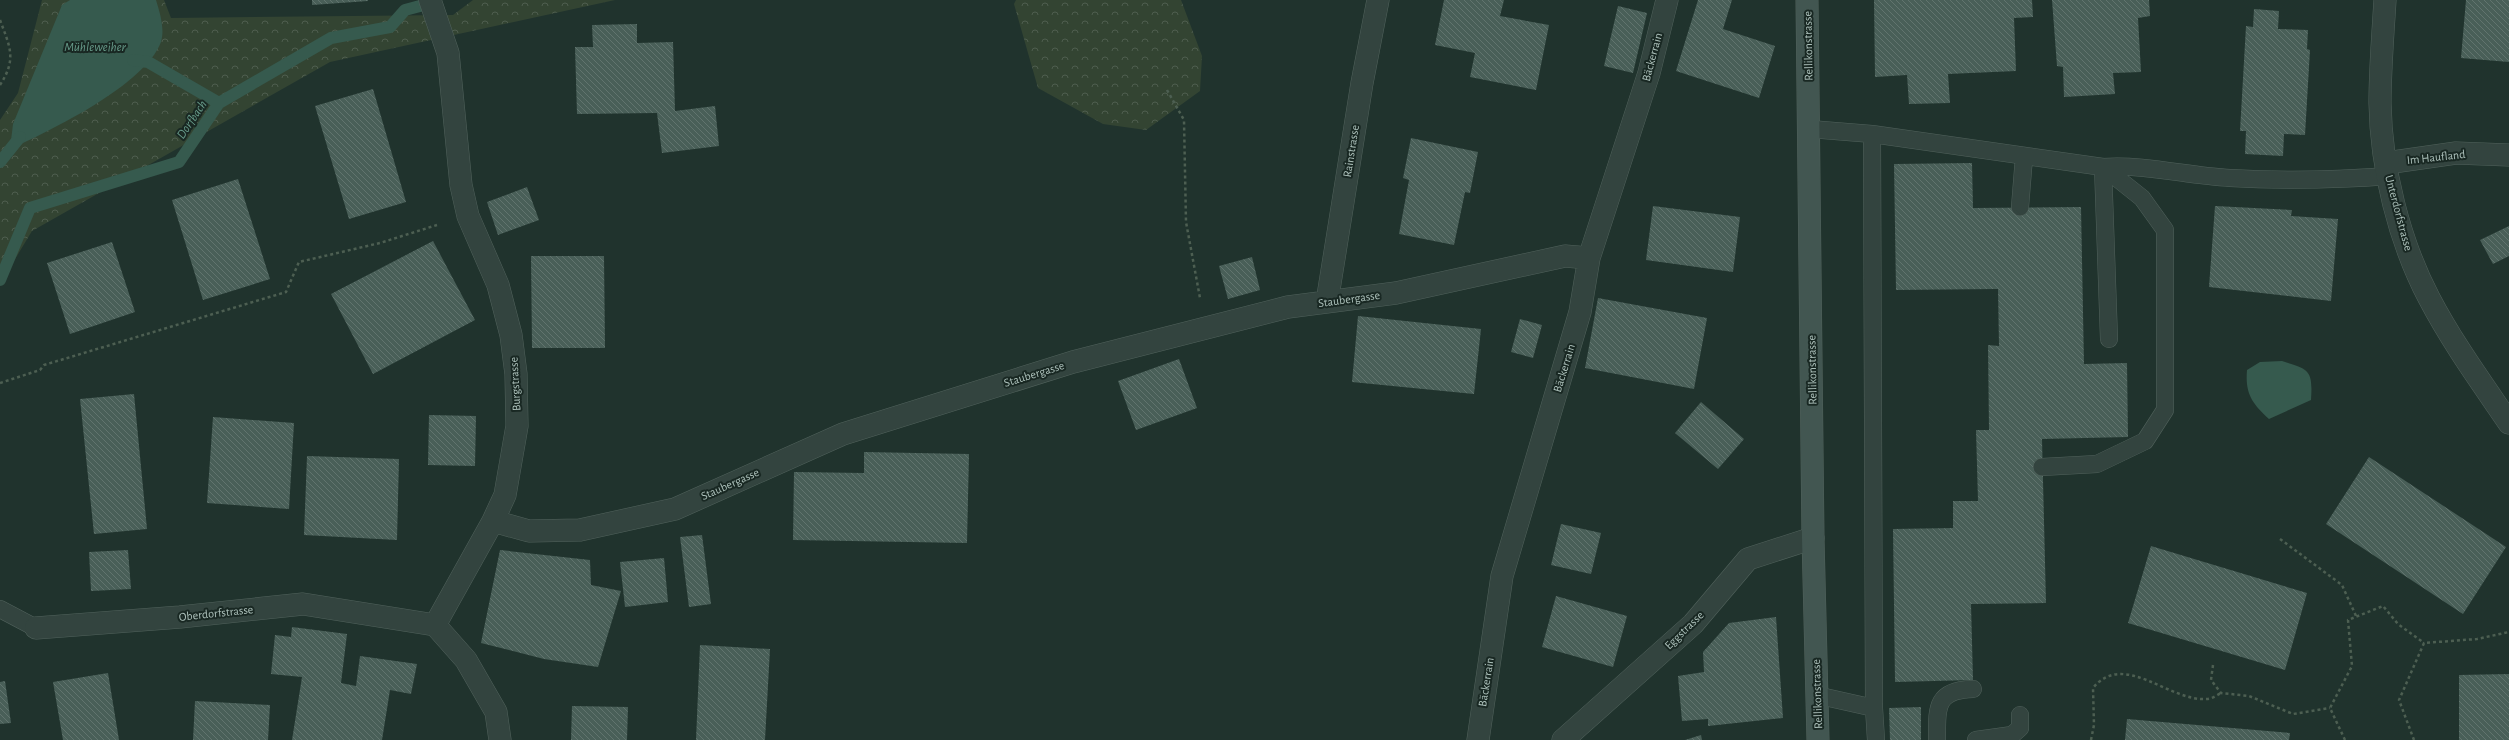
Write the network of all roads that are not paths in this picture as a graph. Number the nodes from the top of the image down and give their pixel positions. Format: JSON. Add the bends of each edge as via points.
{"nodes":[{"id":1,"x":430,"y":0,"type":"edge"},
{"id":2,"x":1378,"y":0,"type":"edge"},
{"id":3,"x":1667,"y":0,"type":"edge"},
{"id":4,"x":1807,"y":0,"type":"edge"},
{"id":5,"x":2385,"y":0,"type":"edge"},
{"id":6,"x":1810,"y":129,"type":"junction"},
{"id":7,"x":1872,"y":134,"type":"junction"},
{"id":8,"x":2509,"y":155,"type":"edge"},
{"id":9,"x":2024,"y":157,"type":"junction"},
{"id":10,"x":2103,"y":167,"type":"junction"},
{"id":11,"x":2387,"y":169,"type":"junction"},
{"id":12,"x":2020,"y":207,"type":"dead end"},
{"id":13,"x":1589,"y":258,"type":"junction"},
{"id":14,"x":1327,"y":302,"type":"junction"},
{"id":15,"x":2109,"y":339,"type":"dead end"},
{"id":16,"x":2509,"y":424,"type":"edge"},
{"id":17,"x":2042,"y":467,"type":"dead end"},
{"id":18,"x":493,"y":521,"type":"junction"},
{"id":19,"x":1813,"y":538,"type":"junction"},
{"id":20,"x":0,"y":609,"type":"edge"},
{"id":21,"x":434,"y":625,"type":"junction"},
{"id":22,"x":36,"y":628,"type":"joint"},
{"id":23,"x":1973,"y":689,"type":"dead end"},
{"id":24,"x":1816,"y":695,"type":"junction"},
{"id":25,"x":1874,"y":708,"type":"junction"},
{"id":26,"x":2020,"y":715,"type":"dead end"},
{"id":27,"x":500,"y":740,"type":"edge"},
{"id":28,"x":1478,"y":740,"type":"edge"},
{"id":29,"x":1563,"y":740,"type":"edge"},
{"id":30,"x":1818,"y":740,"type":"edge"},
{"id":31,"x":1876,"y":740,"type":"edge"},
{"id":32,"x":1937,"y":740,"type":"edge"},
{"id":33,"x":1976,"y":740,"type":"edge"}],
"edges":[{"from":1,"to":18,"type":"street","name":"Burgstrasse","via":[[448,53],[461,185],[468,216],[503,300],[516,374],[517,426],[505,495]]},
{"from":2,"to":14,"type":"street","name":"Rainstrasse"},
{"from":3,"to":13,"type":"street","name":"Bäckerrain","via":[[1649,73]]},
{"from":4,"to":6,"type":"street","name":"Rellikonstrasse"},
{"from":5,"to":11,"type":"street","name":"Unterdorfstrasse","via":[[2380,105]]},
{"from":6,"to":7,"type":"lane"},
{"from":6,"to":19,"type":"street","name":"Rellikonstrasse"},
{"from":7,"to":9,"type":"lane"},
{"from":7,"to":25,"type":"lane"},
{"from":8,"to":11,"type":"street","name":"Im Haufland","via":[[2456,153]]},
{"from":9,"to":10,"type":"lane"},
{"from":9,"to":12,"type":"lane"},
{"from":10,"to":11,"type":"lane","via":[[2126,166],[2229,178],[2335,180]]},
{"from":10,"to":15,"type":"lane"},
{"from":10,"to":17,"type":"lane","via":[[2142,198],[2165,230],[2165,410],[2145,441],[2097,464]]},
{"from":11,"to":16,"type":"street","name":"Unterdorfstrasse","via":[[2404,240],[2428,297],[2450,336]]},
{"from":13,"to":14,"type":"street","name":"Staubergasse","via":[[1565,256],[1396,293]]},
{"from":13,"to":28,"type":"street","name":"Bäckerrain","via":[[1580,312],[1502,576]]},
{"from":14,"to":18,"type":"street","name":"Staubergasse","via":[[1288,307],[1073,362],[843,434],[675,509],[580,530],[529,531]]},
{"from":18,"to":21,"type":"street","name":"Burgstrasse"},
{"from":19,"to":24,"type":"street","name":"Rellikonstrasse"},
{"from":19,"to":29,"type":"street","name":"Eggstrasse","via":[[1748,559],[1693,624]]},
{"from":20,"to":22,"type":"lane","name":"Oberdorfstrasse"},
{"from":21,"to":22,"type":"street","name":"Oberdorfstrasse","via":[[303,604]]},
{"from":21,"to":27,"type":"street","via":[[466,660],[496,712]]},
{"from":23,"to":32,"type":"lane","via":[[1955,690],[1948,694],[1937,710]]},
{"from":24,"to":25,"type":"lane"},
{"from":24,"to":30,"type":"street","name":"Rellikonstrasse"},
{"from":25,"to":31,"type":"lane"},
{"from":26,"to":33,"type":"lane","via":[[2020,728],[2012,735]]}]}
